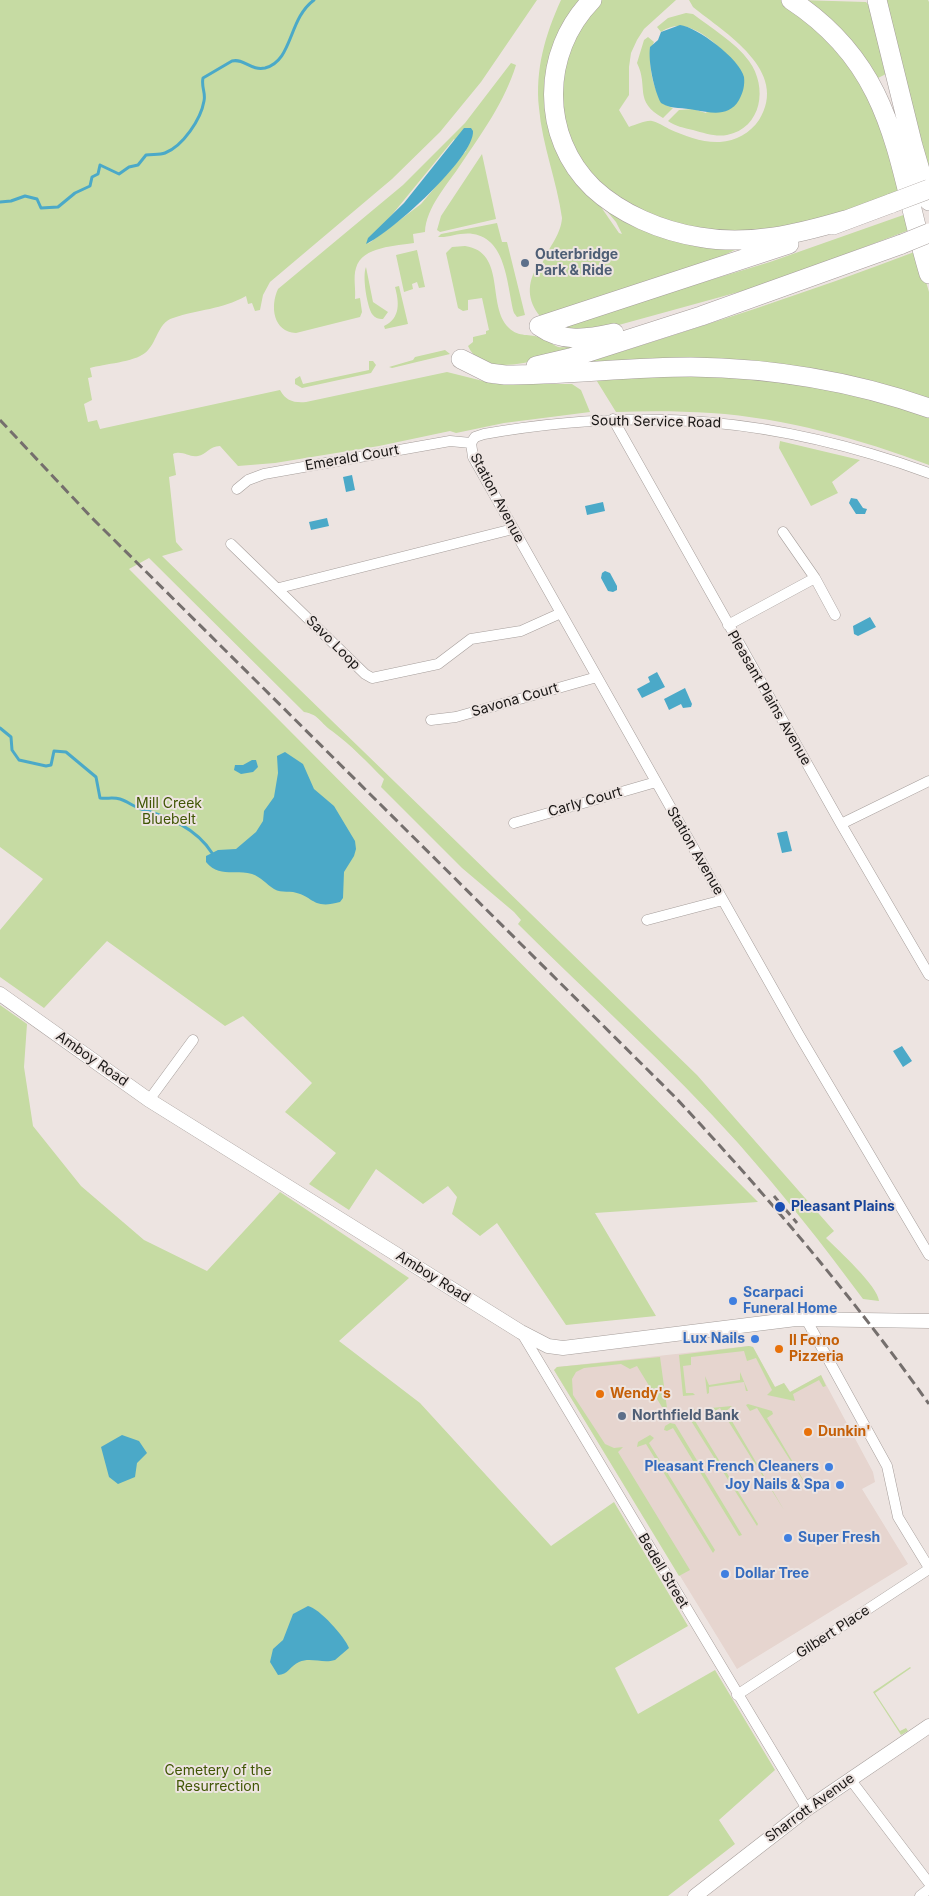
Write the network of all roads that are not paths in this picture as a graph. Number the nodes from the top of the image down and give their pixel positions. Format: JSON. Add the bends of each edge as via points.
{"nodes":[{"id":1,"x":592,"y":0,"type":"edge"},
{"id":2,"x":791,"y":0,"type":"edge"},
{"id":3,"x":877,"y":0,"type":"edge"},
{"id":4,"x":929,"y":189,"type":"edge"},
{"id":5,"x":929,"y":201,"type":"edge"},
{"id":6,"x":845,"y":220,"type":"junction"},
{"id":7,"x":929,"y":233,"type":"edge"},
{"id":8,"x":929,"y":274,"type":"edge"},
{"id":9,"x":746,"y":298,"type":"junction"},
{"id":10,"x":929,"y":408,"type":"edge"},
{"id":11,"x":612,"y":419,"type":"junction"},
{"id":12,"x":470,"y":442,"type":"junction"},
{"id":13,"x":929,"y":473,"type":"edge"},
{"id":14,"x":237,"y":489,"type":"dead end"},
{"id":15,"x":513,"y":529,"type":"junction"},
{"id":16,"x":783,"y":532,"type":"dead end"},
{"id":17,"x":231,"y":544,"type":"dead end"},
{"id":18,"x":815,"y":578,"type":"junction"},
{"id":19,"x":279,"y":588,"type":"junction"},
{"id":20,"x":561,"y":613,"type":"junction"},
{"id":21,"x":835,"y":615,"type":"dead end"},
{"id":22,"x":728,"y":625,"type":"junction"},
{"id":23,"x":597,"y":677,"type":"junction"},
{"id":24,"x":431,"y":720,"type":"dead end"},
{"id":25,"x":929,"y":781,"type":"edge"},
{"id":26,"x":656,"y":782,"type":"junction"},
{"id":27,"x":514,"y":823,"type":"dead end"},
{"id":28,"x":841,"y":824,"type":"junction"},
{"id":29,"x":723,"y":900,"type":"junction"},
{"id":30,"x":647,"y":920,"type":"dead end"},
{"id":31,"x":929,"y":976,"type":"edge"},
{"id":32,"x":0,"y":994,"type":"edge"},
{"id":33,"x":194,"y":1040,"type":"dead end"},
{"id":34,"x":149,"y":1100,"type":"junction"},
{"id":35,"x":929,"y":1255,"type":"edge"},
{"id":36,"x":806,"y":1319,"type":"junction"},
{"id":37,"x":929,"y":1321,"type":"edge"},
{"id":38,"x":521,"y":1332,"type":"junction"},
{"id":39,"x":929,"y":1568,"type":"edge"},
{"id":40,"x":737,"y":1695,"type":"junction"},
{"id":41,"x":929,"y":1726,"type":"edge"},
{"id":42,"x":850,"y":1779,"type":"junction"},
{"id":43,"x":807,"y":1809,"type":"junction"},
{"id":44,"x":929,"y":1883,"type":"edge"},
{"id":45,"x":929,"y":1889,"type":"edge"},
{"id":46,"x":695,"y":1896,"type":"edge"},
{"id":47,"x":920,"y":1896,"type":"edge"}],
"edges":[{"from":1,"to":6,"type":"highway","via":[[563,41],[556,63],[553,96],[564,145],[579,172],[594,188],[643,220],[672,231],[710,239],[775,237]]},
{"from":2,"to":8,"type":"highway","via":[[836,38],[876,94],[897,146]]},
{"from":3,"to":5,"type":"highway"},
{"from":4,"to":6,"type":"highway","bridge":true},
{"from":6,"to":9,"type":"highway","via":[[784,245],[539,326],[565,338],[584,339]]},
{"from":7,"to":9,"type":"highway","bridge":true},
{"from":9,"to":10,"type":"highway","via":[[701,316],[549,363],[509,369],[468,362],[489,373],[505,376],[651,368],[758,371],[842,384]]},
{"from":11,"to":12,"type":"street","name":"South Service Road","via":[[524,427],[484,434]]},
{"from":11,"to":13,"type":"street","name":"South Service Road","via":[[702,420],[777,430],[861,450]]},
{"from":11,"to":22,"type":"street","name":"Pleasant Plains Avenue"},
{"from":12,"to":14,"type":"street","name":"Emerald Court","via":[[450,440],[264,474],[248,480]]},
{"from":12,"to":15,"type":"street","name":"Station Avenue","via":[[473,457]]},
{"from":15,"to":19,"type":"street"},
{"from":15,"to":20,"type":"street","name":"Station Avenue"},
{"from":16,"to":18,"type":"street"},
{"from":17,"to":19,"type":"street","name":"Savo Loop"},
{"from":18,"to":21,"type":"street"},
{"from":18,"to":22,"type":"street"},
{"from":19,"to":20,"type":"street","name":"Savo Loop","via":[[372,678],[438,664],[471,639],[521,630]]},
{"from":20,"to":23,"type":"street","name":"Station Avenue"},
{"from":22,"to":28,"type":"street","name":"Pleasant Plains Avenue"},
{"from":23,"to":24,"type":"street","name":"Savona Court"},
{"from":23,"to":26,"type":"street","name":"Station Avenue"},
{"from":25,"to":28,"type":"street"},
{"from":26,"to":27,"type":"street","name":"Carly Court"},
{"from":26,"to":29,"type":"street","name":"Station Avenue"},
{"from":28,"to":31,"type":"street","name":"Pleasant Plains Avenue"},
{"from":29,"to":30,"type":"street"},
{"from":29,"to":35,"type":"street","name":"Station Avenue"},
{"from":32,"to":34,"type":"main road","name":"Amboy Road"},
{"from":33,"to":34,"type":"street"},
{"from":34,"to":38,"type":"main road","name":"Amboy Road"},
{"from":36,"to":37,"type":"main road","name":"Amboy Road"},
{"from":36,"to":38,"type":"main road","name":"Amboy Road","via":[[747,1324],[581,1348],[548,1346]]},
{"from":36,"to":39,"type":"street","via":[[887,1466],[898,1516]]},
{"from":38,"to":40,"type":"street","name":"Bedell Street"},
{"from":39,"to":40,"type":"street","name":"Gilbert Place"},
{"from":40,"to":43,"type":"street","name":"Bedell Street"},
{"from":41,"to":42,"type":"main road","name":"Sharrott Avenue"},
{"from":42,"to":43,"type":"main road","name":"Sharrott Avenue"},
{"from":42,"to":44,"type":"street"},
{"from":43,"to":46,"type":"main road","name":"Sharrott Avenue"},
{"from":45,"to":47,"type":"street"}]}
